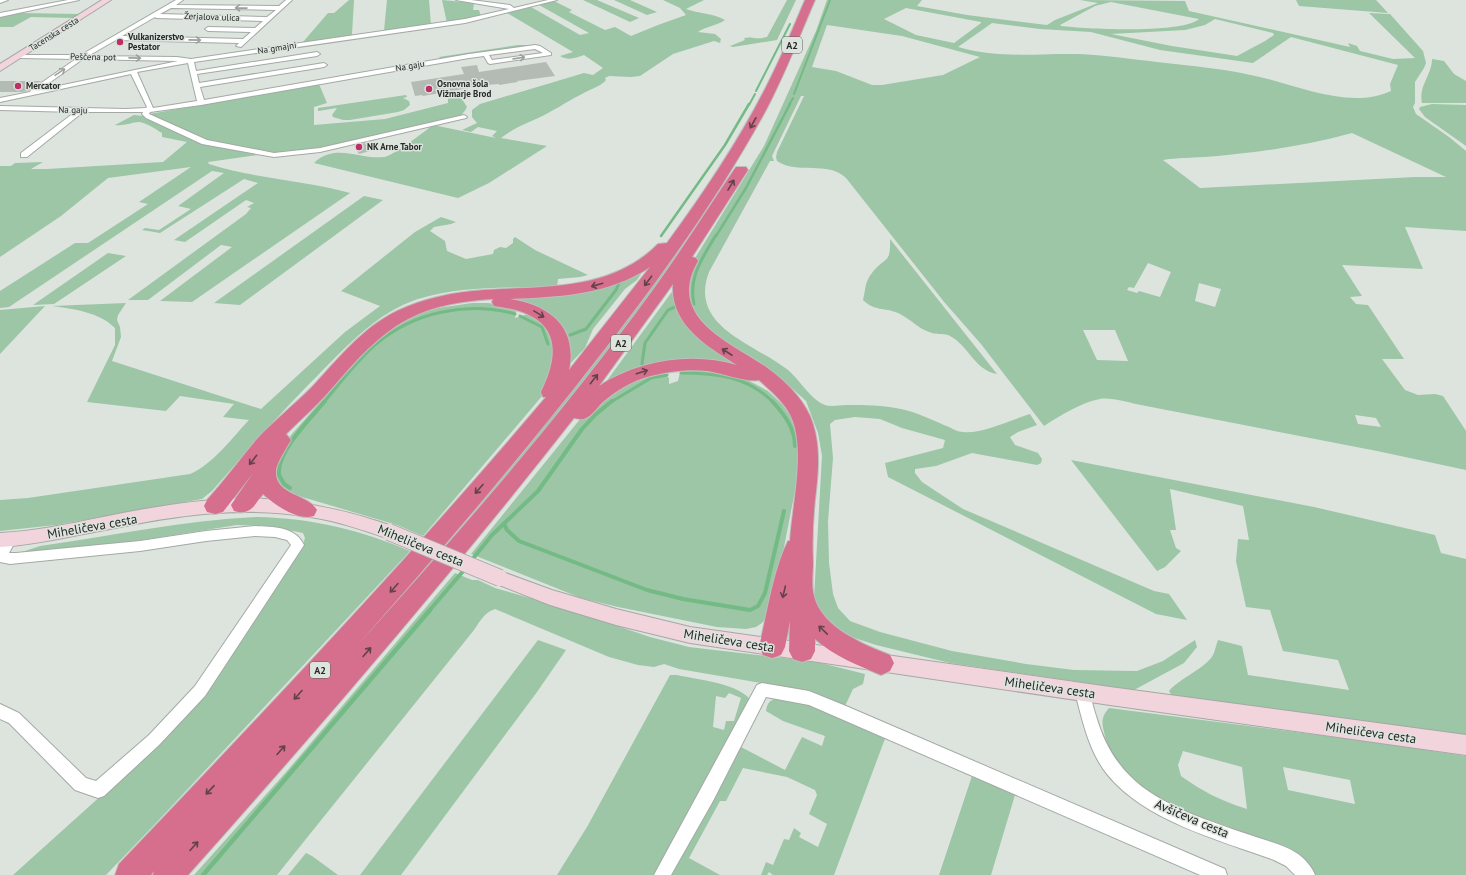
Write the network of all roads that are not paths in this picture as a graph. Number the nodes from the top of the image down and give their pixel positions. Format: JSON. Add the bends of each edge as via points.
{"nodes":[{"id":1,"x":5,"y":0,"type":"edge"},
{"id":2,"x":76,"y":0,"type":"edge"},
{"id":3,"x":107,"y":0,"type":"edge"},
{"id":4,"x":180,"y":0,"type":"edge"},
{"id":5,"x":289,"y":0,"type":"edge"},
{"id":6,"x":459,"y":0,"type":"edge"},
{"id":7,"x":508,"y":0,"type":"edge"},
{"id":8,"x":554,"y":0,"type":"edge"},
{"id":9,"x":810,"y":0,"type":"edge"},
{"id":10,"x":820,"y":0,"type":"edge"},
{"id":11,"x":0,"y":1,"type":"edge"},
{"id":12,"x":535,"y":2,"type":"edge"},
{"id":13,"x":170,"y":6,"type":"junction"},
{"id":14,"x":280,"y":8,"type":"junction"},
{"id":15,"x":511,"y":9,"type":"junction"},
{"id":16,"x":0,"y":16,"type":"edge"},
{"id":17,"x":155,"y":16,"type":"junction"},
{"id":18,"x":268,"y":19,"type":"junction"},
{"id":19,"x":208,"y":29,"type":"dead end"},
{"id":20,"x":256,"y":30,"type":"junction"},
{"id":21,"x":114,"y":38,"type":"junction"},
{"id":22,"x":244,"y":41,"type":"junction"},
{"id":23,"x":311,"y":43,"type":"junction"},
{"id":24,"x":317,"y":54,"type":"junction"},
{"id":25,"x":486,"y":54,"type":"junction"},
{"id":26,"x":228,"y":55,"type":"junction"},
{"id":27,"x":19,"y":56,"type":"junction"},
{"id":28,"x":82,"y":57,"type":"junction"},
{"id":29,"x":191,"y":61,"type":"junction"},
{"id":30,"x":324,"y":65,"type":"junction"},
{"id":31,"x":0,"y":68,"type":"edge"},
{"id":32,"x":793,"y":70,"type":"dead end"},
{"id":33,"x":133,"y":71,"type":"junction"},
{"id":34,"x":194,"y":73,"type":"junction"},
{"id":35,"x":335,"y":79,"type":"junction"},
{"id":36,"x":198,"y":85,"type":"junction"},
{"id":37,"x":28,"y":94,"type":"junction"},
{"id":38,"x":0,"y":100,"type":"edge"},
{"id":39,"x":202,"y":103,"type":"junction"},
{"id":40,"x":0,"y":108,"type":"edge"},
{"id":41,"x":80,"y":110,"type":"junction"},
{"id":42,"x":147,"y":111,"type":"junction"},
{"id":43,"x":464,"y":117,"type":"dead end"},
{"id":44,"x":750,"y":153,"type":"dead end"},
{"id":45,"x":24,"y":155,"type":"dead end"},
{"id":46,"x":710,"y":218,"type":"junction"},
{"id":47,"x":687,"y":227,"type":"junction"},
{"id":48,"x":446,"y":301,"type":"junction"},
{"id":49,"x":780,"y":391,"type":"junction"},
{"id":50,"x":299,"y":412,"type":"junction"},
{"id":51,"x":515,"y":462,"type":"junction"},
{"id":52,"x":265,"y":470,"type":"junction"},
{"id":53,"x":215,"y":506,"type":"junction"},
{"id":54,"x":242,"y":506,"type":"junction"},
{"id":55,"x":306,"y":510,"type":"junction"},
{"id":56,"x":802,"y":527,"type":"junction"},
{"id":57,"x":5,"y":540,"type":"edge"},
{"id":58,"x":803,"y":598,"type":"junction"},
{"id":59,"x":772,"y":647,"type":"junction"},
{"id":60,"x":802,"y":651,"type":"junction"},
{"id":61,"x":880,"y":663,"type":"junction"},
{"id":62,"x":1082,"y":692,"type":"junction"},
{"id":63,"x":0,"y":711,"type":"edge"},
{"id":64,"x":1466,"y":746,"type":"edge"},
{"id":65,"x":130,"y":875,"type":"edge"},
{"id":66,"x":168,"y":875,"type":"edge"},
{"id":67,"x":662,"y":875,"type":"edge"},
{"id":68,"x":1219,"y":875,"type":"edge"},
{"id":69,"x":1307,"y":875,"type":"edge"}],
"edges":[{"from":1,"to":11,"type":"street"},
{"from":2,"to":16,"type":"street"},
{"from":3,"to":27,"type":"street","name":"Tacenska cesta"},
{"from":4,"to":13,"type":"street"},
{"from":5,"to":14,"type":"street"},
{"from":6,"to":15,"type":"street"},
{"from":7,"to":15,"type":"street"},
{"from":8,"to":12,"type":"street","name":"Na gmajni"},
{"from":9,"to":47,"type":"highway","number":"A2","one_way":true,"via":[[768,95]]},
{"from":10,"to":32,"type":"highway","number":"A2"},
{"from":12,"to":15,"type":"street","name":"Na gmajni"},
{"from":14,"to":13,"type":"street","one_way":true},
{"from":13,"to":17,"type":"street"},
{"from":14,"to":18,"type":"street"},
{"from":15,"to":23,"type":"street","name":"Na gmajni","via":[[465,21]]},
{"from":17,"to":18,"type":"street","name":"Žerjalova ulica"},
{"from":17,"to":21,"type":"street"},
{"from":18,"to":20,"type":"street"},
{"from":19,"to":20,"type":"street"},
{"from":20,"to":22,"type":"street"},
{"from":21,"to":22,"type":"street","one_way":true},
{"from":21,"to":28,"type":"street"},
{"from":22,"to":26,"type":"street"},
{"from":23,"to":24,"type":"street"},
{"from":23,"to":26,"type":"street","name":"Na gmajni"},
{"from":24,"to":30,"type":"street"},
{"from":24,"to":34,"type":"street","name":"Na gmajni"},
{"from":25,"to":25,"type":"street","name":"Na gaju","one_way":true,"via":[[490,62],[549,54],[538,47]]},
{"from":25,"to":35,"type":"street","name":"Na gaju"},
{"from":26,"to":29,"type":"street","name":"Na gmajni"},
{"from":27,"to":28,"type":"street","name":"Peščena pot"},
{"from":27,"to":31,"type":"street","name":"Tacenska cesta"},
{"from":28,"to":29,"type":"street","name":"Peščena pot","one_way":true},
{"from":37,"to":28,"type":"street","one_way":true},
{"from":29,"to":33,"type":"street","name":"Na gmajni"},
{"from":29,"to":34,"type":"street"},
{"from":30,"to":35,"type":"street"},
{"from":30,"to":36,"type":"street"},
{"from":33,"to":37,"type":"street","name":"Na gmajni"},
{"from":33,"to":42,"type":"street","via":[[150,107]]},
{"from":34,"to":36,"type":"street"},
{"from":35,"to":39,"type":"street","name":"Na gaju"},
{"from":36,"to":39,"type":"street"},
{"from":37,"to":38,"type":"street","name":"Na gmajni"},
{"from":39,"to":42,"type":"street","name":"Na gaju"},
{"from":40,"to":41,"type":"street","name":"Na gaju"},
{"from":41,"to":42,"type":"street","name":"Na gaju"},
{"from":41,"to":45,"type":"street"},
{"from":42,"to":43,"type":"street","via":[[145,114],[148,117],[205,142],[274,155],[320,150]]},
{"from":46,"to":44,"type":"highway","number":"A2","one_way":true},
{"from":49,"to":46,"type":"highway","one_way":true,"via":[[760,372],[704,335],[686,311],[681,295],[682,279],[703,242]]},
{"from":51,"to":46,"type":"highway","number":"A2","one_way":true,"via":[[594,378]]},
{"from":47,"to":48,"type":"highway","one_way":true,"via":[[646,262],[620,277],[600,284],[538,294],[484,295]]},
{"from":47,"to":51,"type":"highway","number":"A2","one_way":true},
{"from":48,"to":50,"type":"highway","via":[[403,315],[375,332]]},
{"from":48,"to":51,"type":"highway","one_way":true,"via":[[483,300],[524,307],[555,327],[562,341],[564,358],[558,379],[520,429]]},
{"from":51,"to":49,"type":"highway","one_way":true,"via":[[555,443],[582,410],[603,391],[617,382],[649,370],[682,365],[719,366],[741,372]]},
{"from":49,"to":56,"type":"highway","via":[[798,411],[807,437],[808,457]]},
{"from":50,"to":52,"type":"highway"},
{"from":50,"to":53,"type":"highway","one_way":true,"via":[[264,445]]},
{"from":51,"to":65,"type":"highway","number":"A2","one_way":true},
{"from":66,"to":51,"type":"highway","number":"A2","one_way":true,"via":[[393,622]]},
{"from":52,"to":54,"type":"highway","via":[[254,492]]},
{"from":52,"to":55,"type":"highway","via":[[268,486],[279,496]]},
{"from":53,"to":54,"type":"street","name":"Miheličeva cesta"},
{"from":53,"to":57,"type":"street","name":"Miheličeva cesta"},
{"from":54,"to":55,"type":"street","name":"Miheličeva cesta"},
{"from":55,"to":59,"type":"street","name":"Miheličeva cesta","bridge":true,"via":[[348,518],[390,532],[550,597],[616,617],[690,635]]},
{"from":56,"to":58,"type":"highway"},
{"from":56,"to":59,"type":"highway","one_way":true},
{"from":57,"to":63,"type":"street","name":"Miheličeva cesta","via":[[2,556],[4,558],[152,545],[236,532],[282,533],[294,537],[298,545],[200,691],[154,740],[98,790],[81,784],[14,718]]},
{"from":58,"to":60,"type":"highway"},
{"from":61,"to":58,"type":"highway","one_way":true,"via":[[847,648],[823,631],[810,615]]},
{"from":59,"to":60,"type":"street","name":"Miheličeva cesta"},
{"from":60,"to":61,"type":"street","name":"Miheličeva cesta"},
{"from":61,"to":62,"type":"street","name":"Miheličeva cesta"},
{"from":62,"to":64,"type":"street","name":"Miheličeva cesta"},
{"from":62,"to":69,"type":"street","name":"Avšičeva cesta","via":[[1092,728],[1101,748],[1113,768],[1127,783],[1173,813],[1292,860]]},
{"from":67,"to":68,"type":"street","via":[[762,690],[809,698]]}]}
